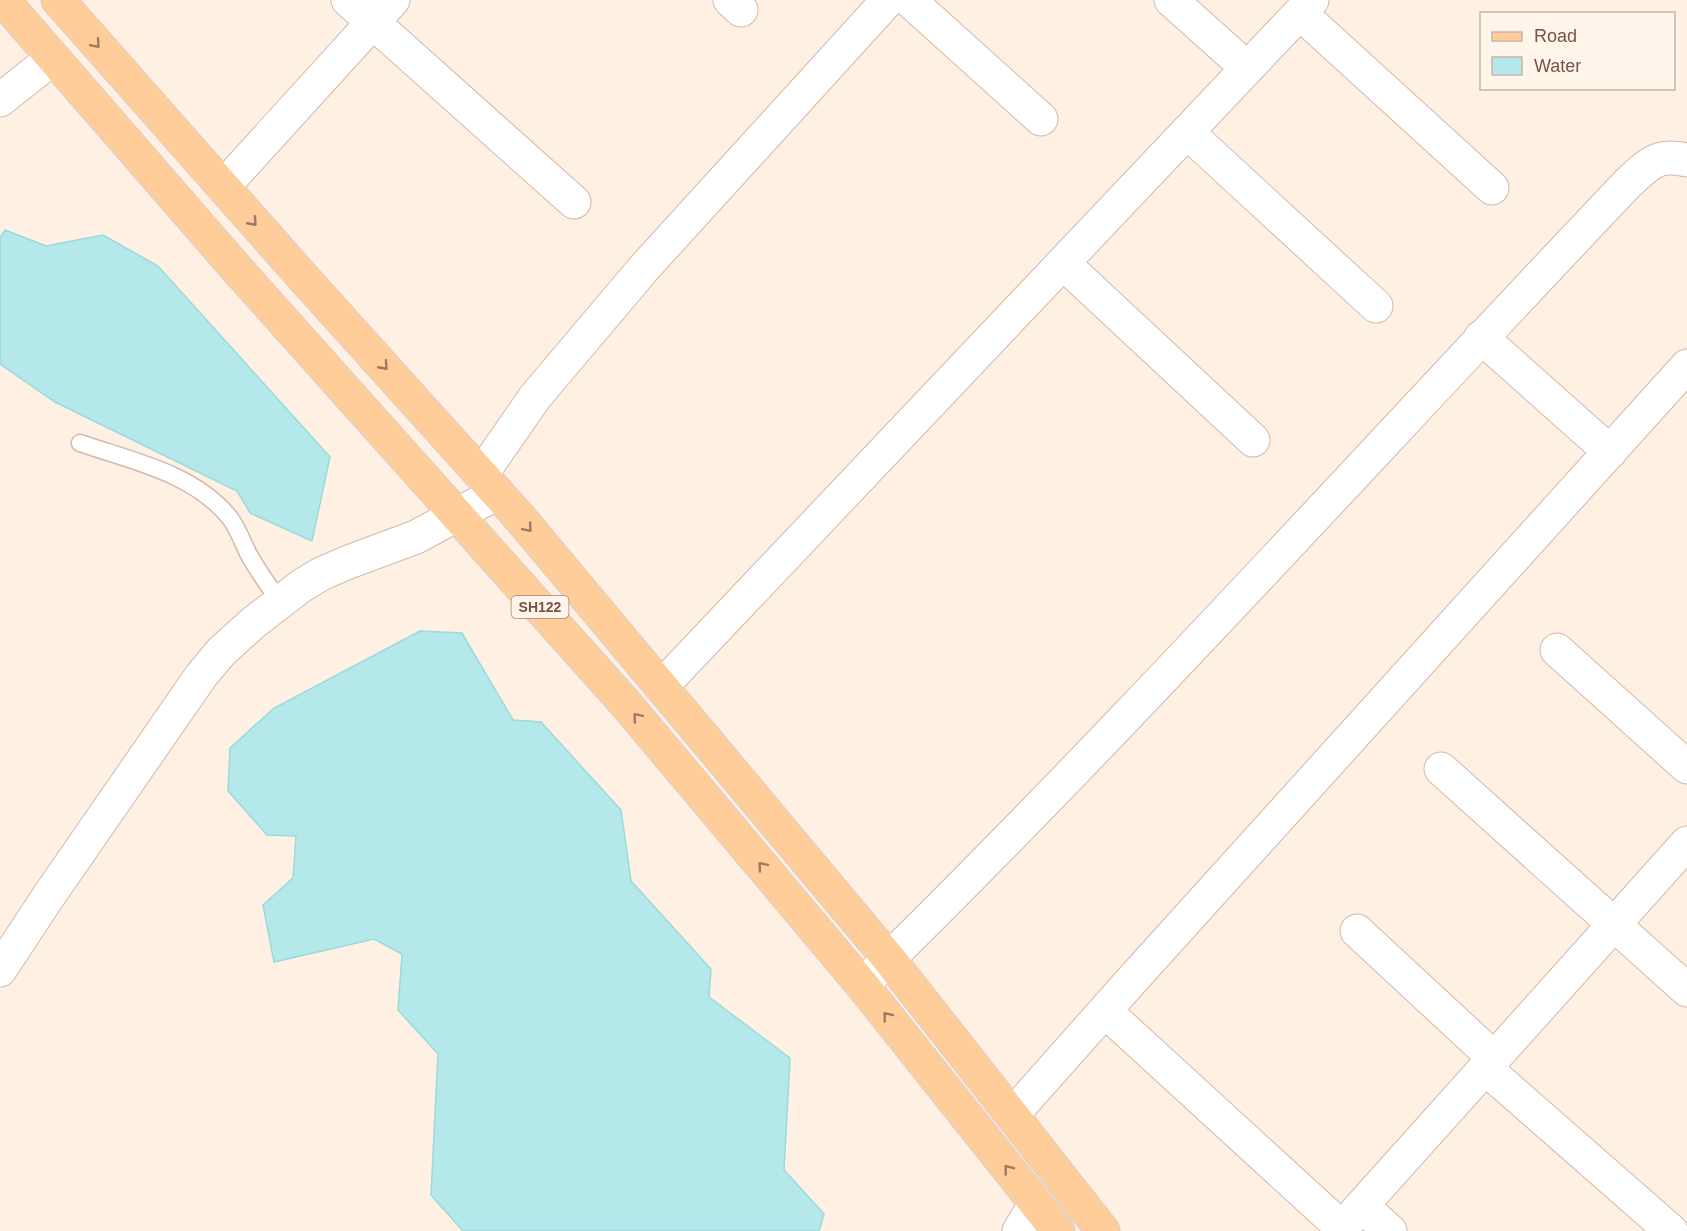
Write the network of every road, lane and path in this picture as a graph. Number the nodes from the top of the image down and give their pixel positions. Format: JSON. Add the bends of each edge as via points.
{"nodes":[{"id":1,"x":4,"y":0,"type":"edge"},
{"id":2,"x":58,"y":0,"type":"edge"},
{"id":3,"x":348,"y":0,"type":"edge"},
{"id":4,"x":888,"y":0,"type":"edge"},
{"id":5,"x":909,"y":0,"type":"edge"},
{"id":6,"x":1171,"y":0,"type":"edge"},
{"id":7,"x":1306,"y":7,"type":"edge"},
{"id":8,"x":383,"y":11,"type":"edge"},
{"id":9,"x":53,"y":58,"type":"junction"},
{"id":10,"x":1247,"y":68,"type":"junction"},
{"id":11,"x":0,"y":100,"type":"edge"},
{"id":12,"x":1041,"y":119,"type":"dead end"},
{"id":13,"x":1187,"y":132,"type":"junction"},
{"id":14,"x":1687,"y":160,"type":"edge"},
{"id":15,"x":223,"y":187,"type":"junction"},
{"id":16,"x":1492,"y":188,"type":"dead end"},
{"id":17,"x":574,"y":202,"type":"dead end"},
{"id":18,"x":1063,"y":263,"type":"junction"},
{"id":19,"x":1376,"y":306,"type":"dead end"},
{"id":20,"x":1481,"y":337,"type":"junction"},
{"id":21,"x":1687,"y":366,"type":"edge"},
{"id":22,"x":1253,"y":440,"type":"dead end"},
{"id":23,"x":80,"y":443,"type":"dead end"},
{"id":24,"x":1610,"y":452,"type":"junction"},
{"id":25,"x":489,"y":484,"type":"junction"},
{"id":26,"x":458,"y":515,"type":"junction"},
{"id":27,"x":279,"y":602,"type":"junction"},
{"id":28,"x":1557,"y":650,"type":"dead end"},
{"id":29,"x":661,"y":687,"type":"junction"},
{"id":30,"x":1687,"y":767,"type":"edge"},
{"id":31,"x":1441,"y":769,"type":"dead end"},
{"id":32,"x":1687,"y":843,"type":"edge"},
{"id":33,"x":1614,"y":924,"type":"junction"},
{"id":34,"x":1357,"y":931,"type":"dead end"},
{"id":35,"x":888,"y":959,"type":"junction"},
{"id":36,"x":0,"y":970,"type":"edge"},
{"id":37,"x":862,"y":985,"type":"junction"},
{"id":38,"x":1687,"y":990,"type":"edge"},
{"id":39,"x":1105,"y":1011,"type":"junction"},
{"id":40,"x":1490,"y":1063,"type":"junction"},
{"id":41,"x":1012,"y":1115,"type":"junction"},
{"id":42,"x":1036,"y":1203,"type":"junction"},
{"id":43,"x":1347,"y":1221,"type":"edge"},
{"id":44,"x":1019,"y":1231,"type":"edge"},
{"id":45,"x":1058,"y":1231,"type":"edge"},
{"id":46,"x":1103,"y":1231,"type":"edge"},
{"id":47,"x":1390,"y":1231,"type":"edge"},
{"id":48,"x":1671,"y":1231,"type":"edge"}],
"edges":[{"from":1,"to":9,"type":"main road","number":"SH122"},
{"from":2,"to":15,"type":"main road","number":"SH122","one_way":true},
{"from":3,"to":8,"type":"street"},
{"from":4,"to":25,"type":"street","via":[[644,268],[534,397]]},
{"from":5,"to":12,"type":"street"},
{"from":6,"to":10,"type":"street"},
{"from":7,"to":10,"type":"street"},
{"from":7,"to":16,"type":"street"},
{"from":8,"to":15,"type":"street"},
{"from":8,"to":17,"type":"street"},
{"from":9,"to":11,"type":"street"},
{"from":9,"to":26,"type":"main road","number":"SH122"},
{"from":10,"to":13,"type":"street"},
{"from":13,"to":18,"type":"street"},
{"from":13,"to":19,"type":"street"},
{"from":14,"to":20,"type":"street","via":[[1659,159],[1645,168]]},
{"from":15,"to":25,"type":"main road","number":"SH122","one_way":true},
{"from":18,"to":22,"type":"street"},
{"from":18,"to":29,"type":"street"},
{"from":20,"to":24,"type":"street"},
{"from":20,"to":35,"type":"street","via":[[1141,702]]},
{"from":21,"to":24,"type":"street"},
{"from":23,"to":27,"type":"lane","via":[[170,474],[211,500],[229,518]]},
{"from":24,"to":39,"type":"street"},
{"from":25,"to":26,"type":"street"},
{"from":25,"to":29,"type":"main road","number":"SH122","one_way":true},
{"from":26,"to":27,"type":"street","via":[[391,548],[321,574]]},
{"from":37,"to":26,"type":"main road","number":"SH122","one_way":true,"via":[[625,703]]},
{"from":27,"to":36,"type":"street","via":[[221,652],[201,676]]},
{"from":28,"to":30,"type":"street"},
{"from":29,"to":35,"type":"main road","number":"SH122"},
{"from":31,"to":33,"type":"street"},
{"from":32,"to":33,"type":"street"},
{"from":33,"to":38,"type":"street"},
{"from":33,"to":40,"type":"street"},
{"from":34,"to":40,"type":"street"},
{"from":35,"to":37,"type":"street"},
{"from":35,"to":41,"type":"main road","number":"SH122"},
{"from":42,"to":37,"type":"main road","number":"SH122","one_way":true},
{"from":39,"to":41,"type":"street"},
{"from":39,"to":43,"type":"street"},
{"from":40,"to":43,"type":"street"},
{"from":40,"to":48,"type":"street"},
{"from":41,"to":46,"type":"main road","number":"SH122"},
{"from":42,"to":44,"type":"street"},
{"from":42,"to":45,"type":"main road","number":"SH122"},
{"from":43,"to":47,"type":"street"}]}
